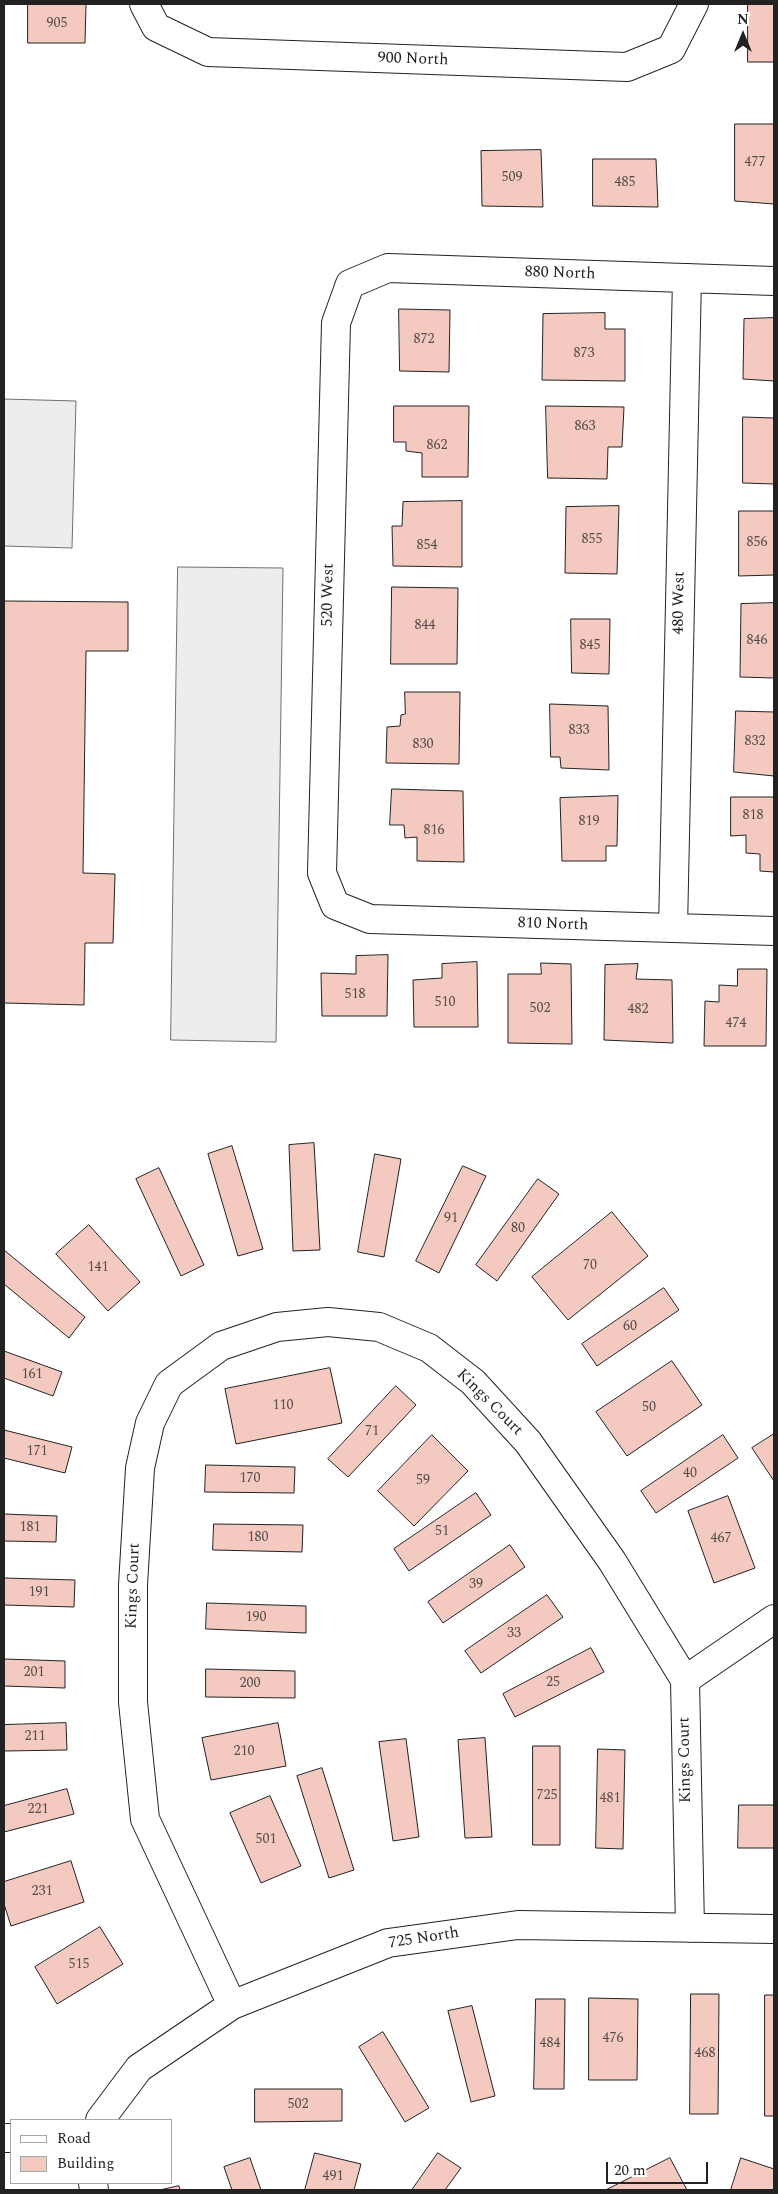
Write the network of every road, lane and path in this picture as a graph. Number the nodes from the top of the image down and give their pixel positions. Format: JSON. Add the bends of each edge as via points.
{"nodes":[{"id":1,"x":694,"y":4,"type":"edge"},
{"id":2,"x":150,"y":15,"type":"edge"},
{"id":3,"x":687,"y":278,"type":"junction"},
{"id":4,"x":774,"y":281,"type":"edge"},
{"id":5,"x":350,"y":284,"type":"joint"},
{"id":6,"x":336,"y":905,"type":"joint"},
{"id":7,"x":673,"y":928,"type":"junction"},
{"id":8,"x":774,"y":931,"type":"edge"},
{"id":9,"x":774,"y":1620,"type":"edge"},
{"id":10,"x":684,"y":1680,"type":"junction"},
{"id":11,"x":690,"y":1928,"type":"junction"},
{"id":12,"x":774,"y":1929,"type":"edge"},
{"id":13,"x":232,"y":2005,"type":"junction"},
{"id":14,"x":101,"y":2119,"type":"edge"}],
"edges":[{"from":1,"to":2,"type":"street","name":"900 North","via":[[671,48],[627,67],[208,52]]},
{"from":3,"to":4,"type":"street","name":"880 North"},
{"from":3,"to":5,"type":"street","name":"880 North","via":[[388,268]]},
{"from":3,"to":7,"type":"street","name":"480 West"},
{"from":5,"to":6,"type":"street","name":"520 West","via":[[336,323],[322,873]]},
{"from":6,"to":7,"type":"street","name":"810 North","via":[[370,919]]},
{"from":7,"to":8,"type":"street","name":"810 North"},
{"from":9,"to":10,"type":"street"},
{"from":10,"to":11,"type":"street","name":"Kings Court"},
{"from":10,"to":13,"type":"street","name":"Kings Court","via":[[612,1561],[528,1442],[473,1382],[429,1348],[379,1327],[328,1322],[277,1327],[221,1346],[169,1384],[150,1423],[140,1468],[133,1584],[133,1702],[145,1819]]},
{"from":11,"to":12,"type":"street","name":"725 North"},
{"from":11,"to":13,"type":"street","name":"725 North","via":[[518,1925],[388,1942]]},
{"from":13,"to":14,"type":"street","name":"725 North","via":[[139,2068]]}]}
